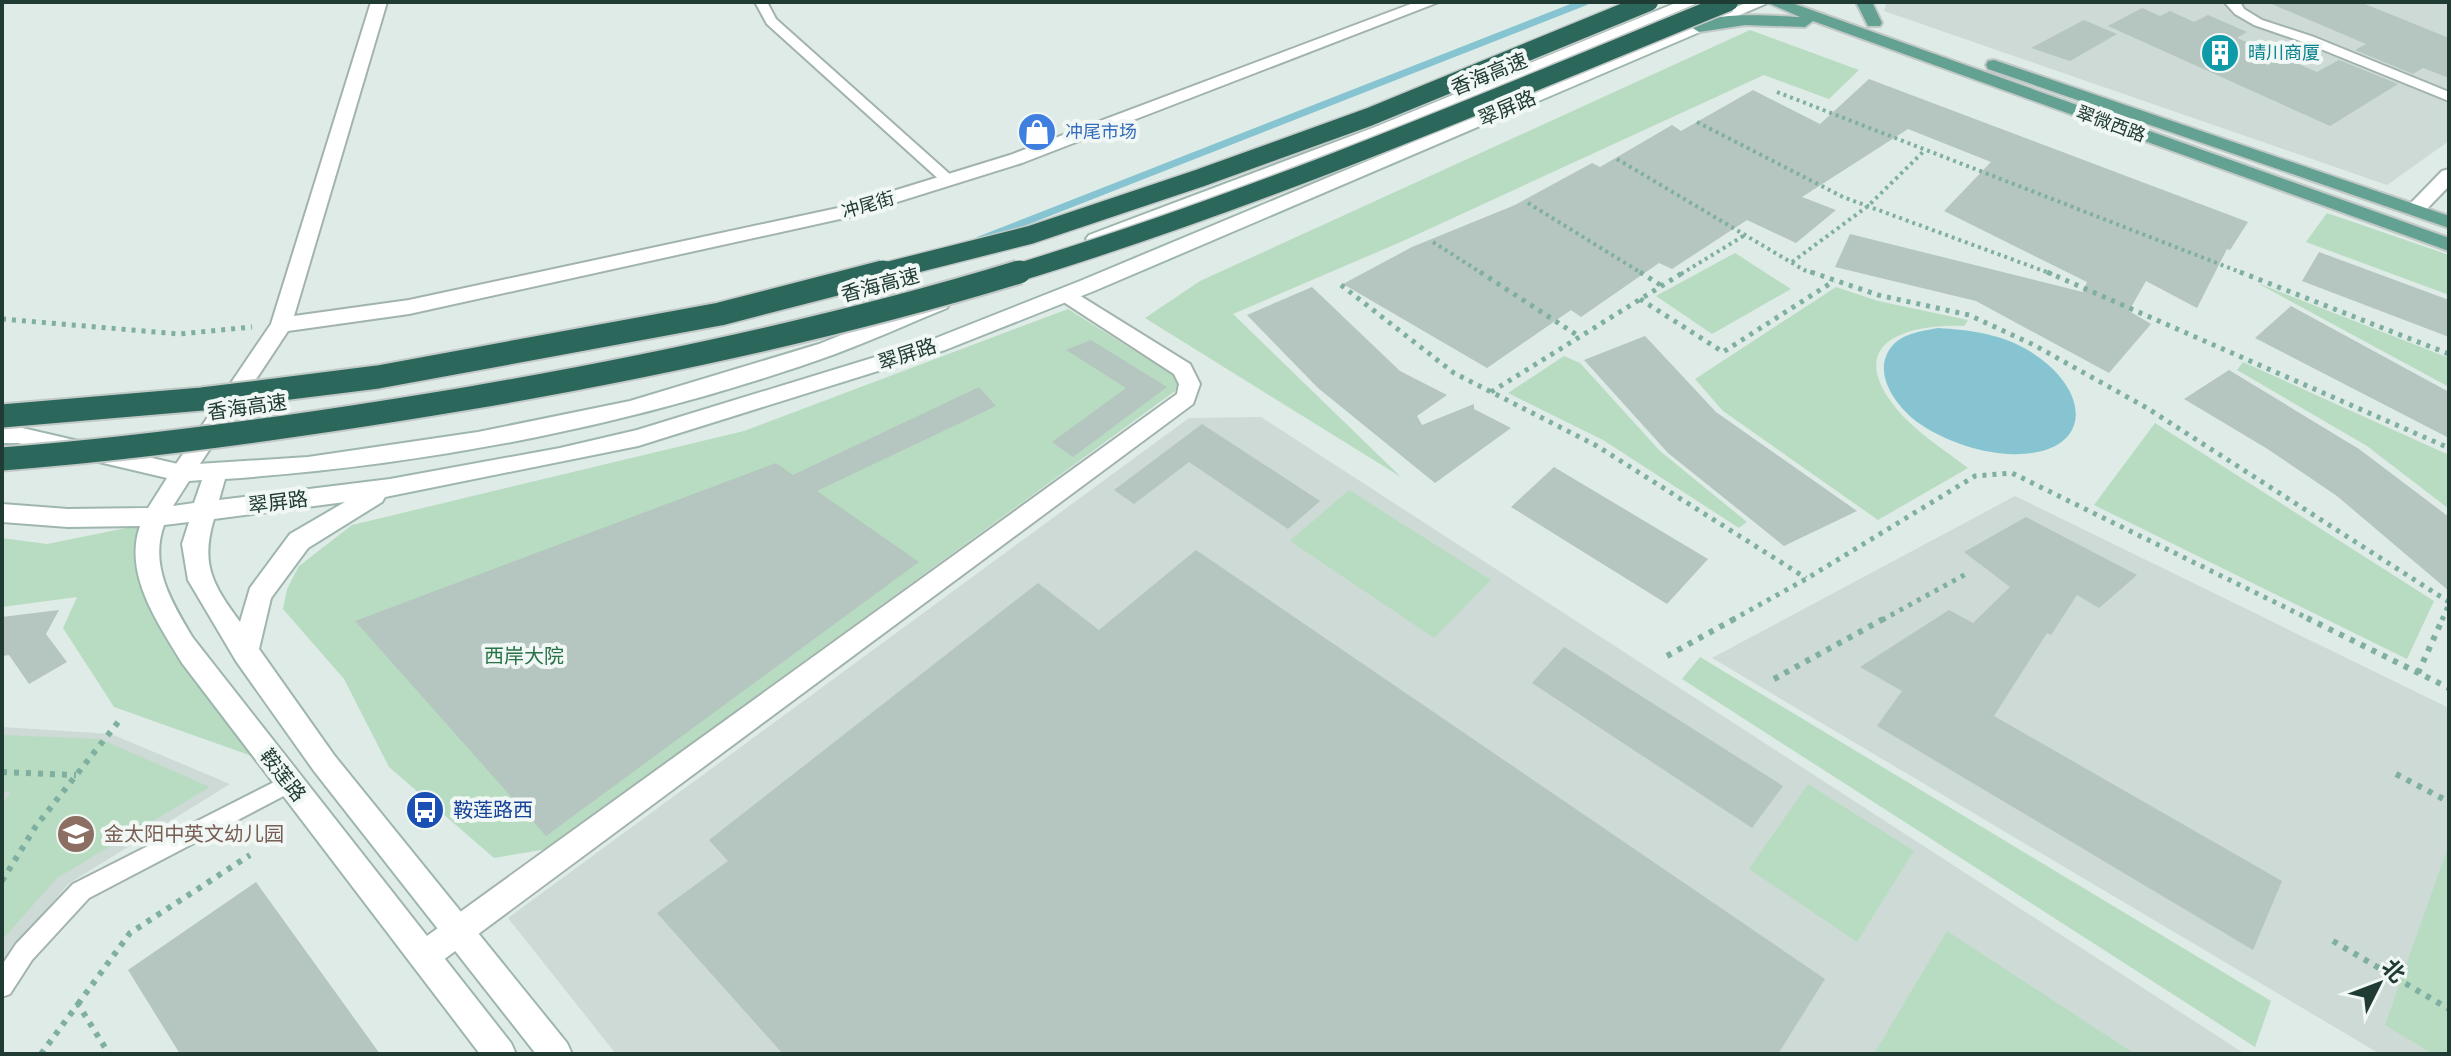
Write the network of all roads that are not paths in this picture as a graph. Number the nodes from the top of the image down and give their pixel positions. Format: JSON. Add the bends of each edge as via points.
{"nodes":[{"id":1,"x":379,"y":2,"type":"edge"},
{"id":2,"x":761,"y":2,"type":"edge"},
{"id":3,"x":1431,"y":2,"type":"edge"},
{"id":4,"x":1649,"y":2,"type":"edge"},
{"id":5,"x":1692,"y":2,"type":"edge"},
{"id":6,"x":1729,"y":2,"type":"edge"},
{"id":7,"x":1762,"y":2,"type":"edge"},
{"id":8,"x":1774,"y":2,"type":"edge"},
{"id":9,"x":1822,"y":2,"type":"edge"},
{"id":10,"x":1864,"y":2,"type":"edge"},
{"id":11,"x":2234,"y":2,"type":"edge"},
{"id":12,"x":1699,"y":27,"type":"junction"},
{"id":13,"x":1868,"y":29,"type":"junction"},
{"id":14,"x":2449,"y":97,"type":"edge"},
{"id":15,"x":2449,"y":175,"type":"edge"},
{"id":16,"x":948,"y":180,"type":"junction"},
{"id":17,"x":2415,"y":210,"type":"junction"},
{"id":18,"x":2449,"y":222,"type":"edge"},
{"id":19,"x":2449,"y":245,"type":"edge"},
{"id":20,"x":1066,"y":294,"type":"junction"},
{"id":21,"x":281,"y":325,"type":"junction"},
{"id":22,"x":631,"y":409,"type":"junction"},
{"id":23,"x":2,"y":416,"type":"edge"},
{"id":24,"x":2,"y":435,"type":"edge"},
{"id":25,"x":638,"y":438,"type":"junction"},
{"id":26,"x":2,"y":459,"type":"edge"},
{"id":27,"x":216,"y":471,"type":"junction"},
{"id":28,"x":182,"y":473,"type":"junction"},
{"id":29,"x":390,"y":488,"type":"junction"},
{"id":30,"x":204,"y":511,"type":"junction"},
{"id":31,"x":2,"y":513,"type":"edge"},
{"id":32,"x":155,"y":517,"type":"junction"},
{"id":33,"x":245,"y":654,"type":"junction"},
{"id":34,"x":290,"y":783,"type":"junction"},
{"id":35,"x":459,"y":932,"type":"junction"},
{"id":36,"x":424,"y":956,"type":"junction"},
{"id":37,"x":2,"y":986,"type":"edge"},
{"id":38,"x":500,"y":1054,"type":"edge"},
{"id":39,"x":556,"y":1054,"type":"edge"}],
"edges":[{"from":1,"to":21,"type":"street","name":"鞍莲路"},
{"from":2,"to":16,"type":"lane","via":[[771,21]]},
{"from":3,"to":16,"type":"street","name":"冲尾街"},
{"from":4,"to":23,"type":"highway","name":"香海高速","bridge":true,"via":[[1369,117],[1030,235],[720,314],[378,377]]},
{"from":5,"to":22,"type":"street","name":"翠屏路","via":[[827,349]]},
{"from":6,"to":26,"type":"highway","name":"香海高速","bridge":true,"via":[[1215,205],[1047,264],[893,308],[554,384],[103,452]]},
{"from":7,"to":12,"type":"street","name":"翠屏路"},
{"from":8,"to":13,"type":"main road","name":"翠微西路"},
{"from":9,"to":13,"type":"main road","name":"翠微西路"},
{"from":10,"to":13,"type":"main road"},
{"from":11,"to":14,"type":"lane","via":[[2241,14],[2260,23]]},
{"from":12,"to":13,"type":"main road","via":[[1778,20]]},
{"from":12,"to":20,"type":"street","name":"翠屏路"},
{"from":13,"to":17,"type":"main road","name":"翠微西路"},
{"from":13,"to":19,"type":"main road","name":"翠微西路"},
{"from":15,"to":17,"type":"street"},
{"from":16,"to":21,"type":"street","name":"冲尾街","via":[[842,213],[424,303]]},
{"from":17,"to":18,"type":"main road","name":"翠微西路"},
{"from":20,"to":25,"type":"street","name":"翠屏路","via":[[938,345]]},
{"from":20,"to":35,"type":"street","via":[[1182,369],[1190,379],[1185,399]]},
{"from":21,"to":28,"type":"street","name":"鞍莲路"},
{"from":22,"to":25,"type":"street"},
{"from":22,"to":27,"type":"street","name":"翠屏路","via":[[462,442],[308,465]]},
{"from":24,"to":28,"type":"street","name":"翠屏路"},
{"from":25,"to":29,"type":"street","name":"翠屏路"},
{"from":27,"to":28,"type":"street","name":"翠屏路"},
{"from":27,"to":30,"type":"street","name":"鞍莲路"},
{"from":28,"to":32,"type":"street","name":"鞍莲路"},
{"from":29,"to":30,"type":"street","name":"翠屏路"},
{"from":29,"to":33,"type":"street","via":[[299,541],[259,595]]},
{"from":30,"to":32,"type":"street","name":"翠屏路"},
{"from":30,"to":33,"type":"street","name":"鞍莲路","via":[[194,544],[200,580]]},
{"from":31,"to":32,"type":"street","name":"翠屏路"},
{"from":32,"to":34,"type":"street","name":"鞍莲路","via":[[146,548],[160,604],[191,656]]},
{"from":33,"to":35,"type":"street","name":"鞍莲路"},
{"from":34,"to":36,"type":"street","name":"鞍莲路"},
{"from":34,"to":37,"type":"lane","via":[[81,891],[24,952]]},
{"from":35,"to":36,"type":"street"},
{"from":35,"to":39,"type":"street","name":"鞍莲路"},
{"from":36,"to":38,"type":"street","name":"鞍莲路"}]}
